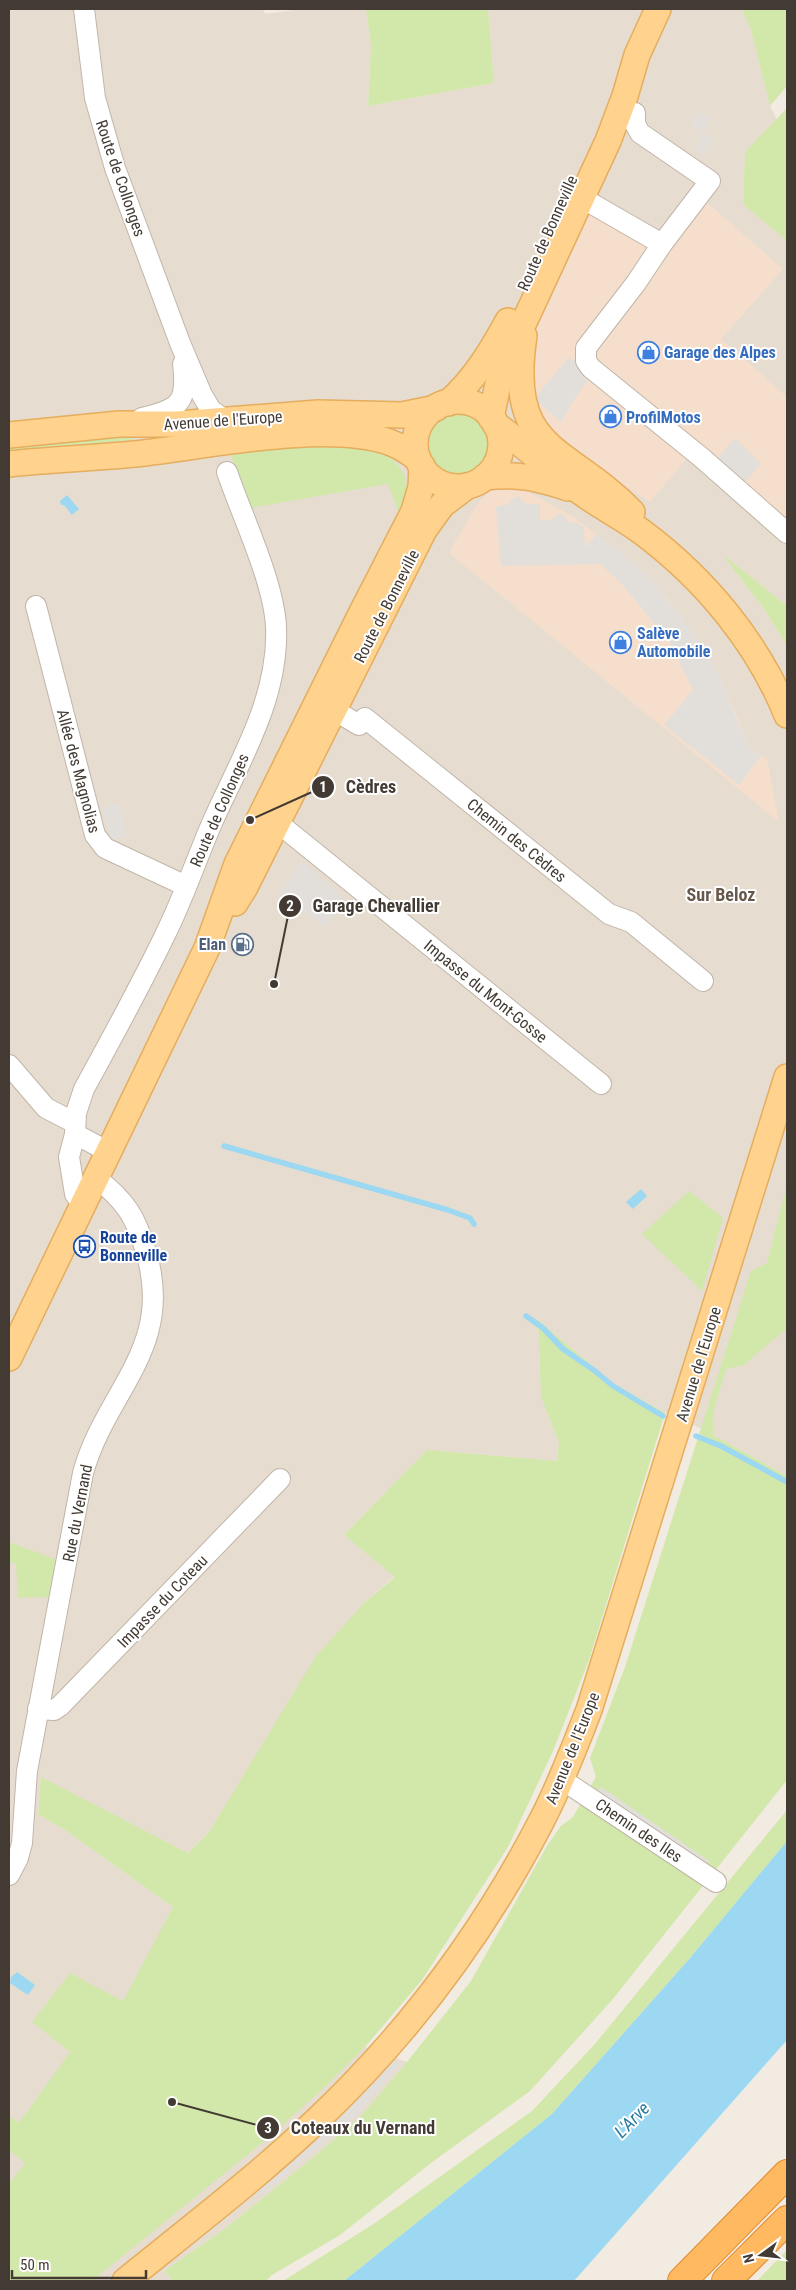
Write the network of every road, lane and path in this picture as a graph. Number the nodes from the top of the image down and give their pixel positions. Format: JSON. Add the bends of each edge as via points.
{"nodes":[{"id":1,"x":84,"y":9,"type":"edge"},
{"id":2,"x":658,"y":9,"type":"edge"},
{"id":3,"x":636,"y":55,"type":"junction"},
{"id":4,"x":635,"y":113,"type":"dead end"},
{"id":5,"x":582,"y":198,"type":"junction"},
{"id":6,"x":662,"y":244,"type":"junction"},
{"id":7,"x":528,"y":312,"type":"junction"},
{"id":8,"x":180,"y":343,"type":"junction"},
{"id":9,"x":442,"y":405,"type":"junction"},
{"id":10,"x":224,"y":420,"type":"junction"},
{"id":11,"x":493,"y":421,"type":"junction"},
{"id":12,"x":119,"y":424,"type":"junction"},
{"id":13,"x":9,"y":433,"type":"edge"},
{"id":14,"x":420,"y":462,"type":"junction"},
{"id":15,"x":9,"y":464,"type":"edge"},
{"id":16,"x":226,"y":472,"type":"dead end"},
{"id":17,"x":476,"y":482,"type":"junction"},
{"id":18,"x":580,"y":492,"type":"junction"},
{"id":19,"x":787,"y":533,"type":"edge"},
{"id":20,"x":679,"y":564,"type":"junction"},
{"id":21,"x":36,"y":606,"type":"dead end"},
{"id":22,"x":326,"y":705,"type":"junction"},
{"id":23,"x":787,"y":715,"type":"edge"},
{"id":24,"x":270,"y":816,"type":"junction"},
{"id":25,"x":186,"y":886,"type":"junction"},
{"id":26,"x":703,"y":980,"type":"dead end"},
{"id":27,"x":9,"y":1065,"type":"edge"},
{"id":28,"x":787,"y":1077,"type":"edge"},
{"id":29,"x":602,"y":1084,"type":"dead end"},
{"id":30,"x":75,"y":1129,"type":"junction"},
{"id":31,"x":109,"y":1152,"type":"junction"},
{"id":32,"x":96,"y":1178,"type":"junction"},
{"id":33,"x":83,"y":1205,"type":"junction"},
{"id":34,"x":9,"y":1358,"type":"edge"},
{"id":35,"x":280,"y":1479,"type":"dead end"},
{"id":36,"x":38,"y":1709,"type":"junction"},
{"id":37,"x":18,"y":1768,"type":"edge"},
{"id":38,"x":561,"y":1779,"type":"junction"},
{"id":39,"x":9,"y":1874,"type":"edge"},
{"id":40,"x":716,"y":1882,"type":"dead end"},
{"id":41,"x":787,"y":2174,"type":"edge"},
{"id":42,"x":787,"y":2220,"type":"edge"},
{"id":43,"x":125,"y":2281,"type":"edge"},
{"id":44,"x":682,"y":2281,"type":"edge"},
{"id":45,"x":726,"y":2281,"type":"edge"}],
"edges":[{"from":1,"to":8,"type":"street","name":"Route de Collonges","via":[[90,70],[101,120],[115,168]]},
{"from":2,"to":3,"type":"main road","name":"Route de Bonneville"},
{"from":3,"to":5,"type":"main road","name":"Route de Bonneville","via":[[618,116]]},
{"from":3,"to":9,"type":"main road","name":"Route de Bonneville","via":[[616,85],[500,334],[473,378]]},
{"from":4,"to":6,"type":"street","via":[[635,124],[640,133],[710,181]]},
{"from":5,"to":6,"type":"street"},
{"from":5,"to":7,"type":"main road","name":"Route de Bonneville"},
{"from":6,"to":19,"type":"street","via":[[586,348],[586,361]]},
{"from":7,"to":11,"type":"main road","name":"Route de Bonneville","via":[[497,381]]},
{"from":7,"to":20,"type":"main road","via":[[520,386],[534,429],[559,454],[611,491]]},
{"from":8,"to":10,"type":"street","name":"Route de Collonges","via":[[208,406]]},
{"from":8,"to":12,"type":"street","name":"Route de Collonges","via":[[185,382],[179,404],[164,413]]},
{"from":9,"to":10,"type":"main road","name":"Avenue de l'Europe","via":[[394,416],[331,412]]},
{"from":9,"to":11,"type":"main road","via":[[472,404]]},
{"from":9,"to":14,"type":"main road","via":[[427,416],[418,430],[416,442]]},
{"from":10,"to":12,"type":"main road","name":"Avenue de l'Europe"},
{"from":11,"to":17,"type":"main road","via":[[500,435],[500,452],[496,464]]},
{"from":11,"to":18,"type":"main road"},
{"from":12,"to":13,"type":"main road","name":"Avenue de l'Europe"},
{"from":14,"to":15,"type":"main road","name":"Avenue de l'Europe","via":[[402,448],[384,441],[327,434]]},
{"from":14,"to":17,"type":"main road","via":[[429,475],[444,484]]},
{"from":14,"to":22,"type":"main road","name":"Route de Bonneville","via":[[421,487],[414,511]]},
{"from":16,"to":25,"type":"street","name":"Route de Collonges","via":[[272,602],[276,648],[273,678],[261,716]]},
{"from":17,"to":18,"type":"main road","via":[[507,475],[526,476]]},
{"from":17,"to":22,"type":"main road","name":"Route de Bonneville","via":[[442,505],[424,530]]},
{"from":18,"to":20,"type":"main road","via":[[642,532]]},
{"from":20,"to":23,"type":"main road","via":[[738,628],[758,658]]},
{"from":21,"to":25,"type":"street","name":"Allée des Magnolias","via":[[95,835],[105,848]]},
{"from":22,"to":24,"type":"main road","name":"Route de Bonneville"},
{"from":22,"to":26,"type":"street","name":"Chemin des Cèdres","via":[[359,726],[365,718],[609,914],[631,922]]},
{"from":24,"to":29,"type":"street","name":"Impasse du Mont-Gosse"},
{"from":24,"to":31,"type":"main road","name":"Route de Bonneville","via":[[245,887],[207,948]]},
{"from":25,"to":30,"type":"street","name":"Route de Collonges","via":[[166,933],[84,1090],[77,1107]]},
{"from":27,"to":30,"type":"street","via":[[46,1108]]},
{"from":28,"to":38,"type":"main road","name":"Avenue de l'Europe","via":[[608,1656]]},
{"from":30,"to":31,"type":"street"},
{"from":30,"to":33,"type":"street","name":"Route de Collonges","via":[[69,1167],[75,1194]]},
{"from":31,"to":32,"type":"main road","name":"Route de Bonneville"},
{"from":32,"to":33,"type":"main road","name":"Route de Bonneville"},
{"from":32,"to":36,"type":"street","name":"Rue du Vernand","via":[[125,1204],[139,1227],[152,1275],[153,1310],[143,1350],[86,1464]]},
{"from":33,"to":34,"type":"main road","name":"Route de Bonneville"},
{"from":35,"to":36,"type":"street","name":"Impasse du Coteau","via":[[60,1706],[54,1710]]},
{"from":36,"to":37,"type":"street","name":"Rue du Vernand"},
{"from":37,"to":39,"type":"street","name":"Rue du Vernand","via":[[22,1843]]},
{"from":38,"to":40,"type":"street","name":"Chemin des Iles"},
{"from":38,"to":43,"type":"main road","name":"Avenue de l'Europe","via":[[499,1896],[409,2022],[315,2122]]},
{"from":41,"to":44,"type":"highway"},
{"from":42,"to":45,"type":"highway"}]}
